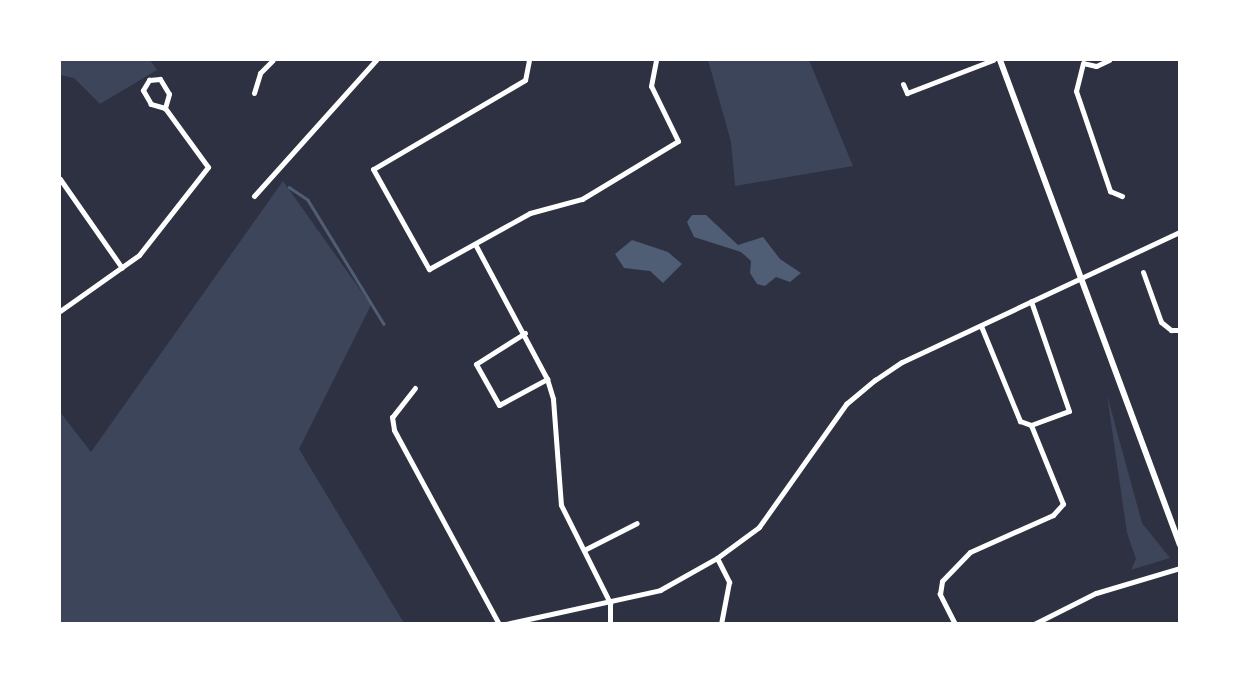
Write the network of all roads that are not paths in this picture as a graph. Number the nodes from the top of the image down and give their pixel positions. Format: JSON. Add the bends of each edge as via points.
{"nodes":[{"id":1,"x":273,"y":60,"type":"edge"},
{"id":2,"x":376,"y":60,"type":"edge"},
{"id":3,"x":528,"y":60,"type":"edge"},
{"id":4,"x":656,"y":60,"type":"edge"},
{"id":5,"x":993,"y":60,"type":"edge"},
{"id":6,"x":1000,"y":60,"type":"edge"},
{"id":7,"x":1109,"y":60,"type":"edge"},
{"id":8,"x":1081,"y":61,"type":"edge"},
{"id":9,"x":903,"y":84,"type":"dead end"},
{"id":10,"x":254,"y":93,"type":"dead end"},
{"id":11,"x":165,"y":108,"type":"junction"},
{"id":12,"x":60,"y":179,"type":"edge"},
{"id":13,"x":254,"y":196,"type":"dead end"},
{"id":14,"x":1122,"y":196,"type":"dead end"},
{"id":15,"x":1180,"y":232,"type":"edge"},
{"id":16,"x":475,"y":244,"type":"junction"},
{"id":17,"x":122,"y":268,"type":"junction"},
{"id":18,"x":1143,"y":272,"type":"dead end"},
{"id":19,"x":1080,"y":276,"type":"junction"},
{"id":20,"x":1031,"y":301,"type":"junction"},
{"id":21,"x":60,"y":311,"type":"edge"},
{"id":22,"x":981,"y":326,"type":"junction"},
{"id":23,"x":1180,"y":330,"type":"edge"},
{"id":24,"x":525,"y":333,"type":"junction"},
{"id":25,"x":548,"y":379,"type":"junction"},
{"id":26,"x":415,"y":388,"type":"dead end"},
{"id":27,"x":1031,"y":425,"type":"junction"},
{"id":28,"x":637,"y":523,"type":"dead end"},
{"id":29,"x":1180,"y":545,"type":"edge"},
{"id":30,"x":584,"y":550,"type":"junction"},
{"id":31,"x":717,"y":558,"type":"junction"},
{"id":32,"x":1180,"y":568,"type":"edge"},
{"id":33,"x":610,"y":603,"type":"junction"},
{"id":34,"x":499,"y":624,"type":"edge"},
{"id":35,"x":506,"y":624,"type":"edge"},
{"id":36,"x":610,"y":624,"type":"edge"},
{"id":37,"x":721,"y":624,"type":"edge"},
{"id":38,"x":955,"y":624,"type":"edge"},
{"id":39,"x":1034,"y":624,"type":"edge"}],
"edges":[{"from":1,"to":10,"type":"street","via":[[260,73]]},
{"from":2,"to":13,"type":"street"},
{"from":3,"to":16,"type":"street","via":[[525,80],[373,169],[429,269]]},
{"from":4,"to":16,"type":"street","via":[[651,86],[678,141],[583,199],[530,213]]},
{"from":5,"to":9,"type":"street","via":[[907,93]]},
{"from":6,"to":19,"type":"street"},
{"from":7,"to":8,"type":"street","via":[[1096,66]]},
{"from":8,"to":14,"type":"street","via":[[1076,91],[1110,191]]},
{"from":11,"to":11,"type":"street","via":[[169,94],[160,79],[149,80],[143,90],[146,97],[150,104]]},
{"from":11,"to":17,"type":"street","via":[[208,167],[139,256]]},
{"from":12,"to":17,"type":"street"},
{"from":15,"to":19,"type":"street"},
{"from":16,"to":24,"type":"street"},
{"from":17,"to":21,"type":"street"},
{"from":18,"to":23,"type":"street","via":[[1161,322]]},
{"from":19,"to":20,"type":"street"},
{"from":19,"to":29,"type":"street"},
{"from":20,"to":22,"type":"street"},
{"from":20,"to":27,"type":"street","via":[[1069,411]]},
{"from":22,"to":27,"type":"street","via":[[1020,421]]},
{"from":22,"to":31,"type":"street","via":[[902,362],[846,404],[759,527]]},
{"from":24,"to":25,"type":"street"},
{"from":24,"to":25,"type":"street","via":[[476,364],[499,405]]},
{"from":25,"to":30,"type":"street","via":[[561,505]]},
{"from":26,"to":34,"type":"street","via":[[393,417],[394,430]]},
{"from":27,"to":38,"type":"street","via":[[1063,504],[1053,515],[970,552],[942,581],[940,594]]},
{"from":28,"to":30,"type":"street"},
{"from":30,"to":33,"type":"street"},
{"from":31,"to":33,"type":"street","via":[[660,590]]},
{"from":31,"to":37,"type":"street","via":[[729,582]]},
{"from":32,"to":39,"type":"street","via":[[1096,593]]},
{"from":33,"to":35,"type":"street"},
{"from":33,"to":36,"type":"street"}]}
